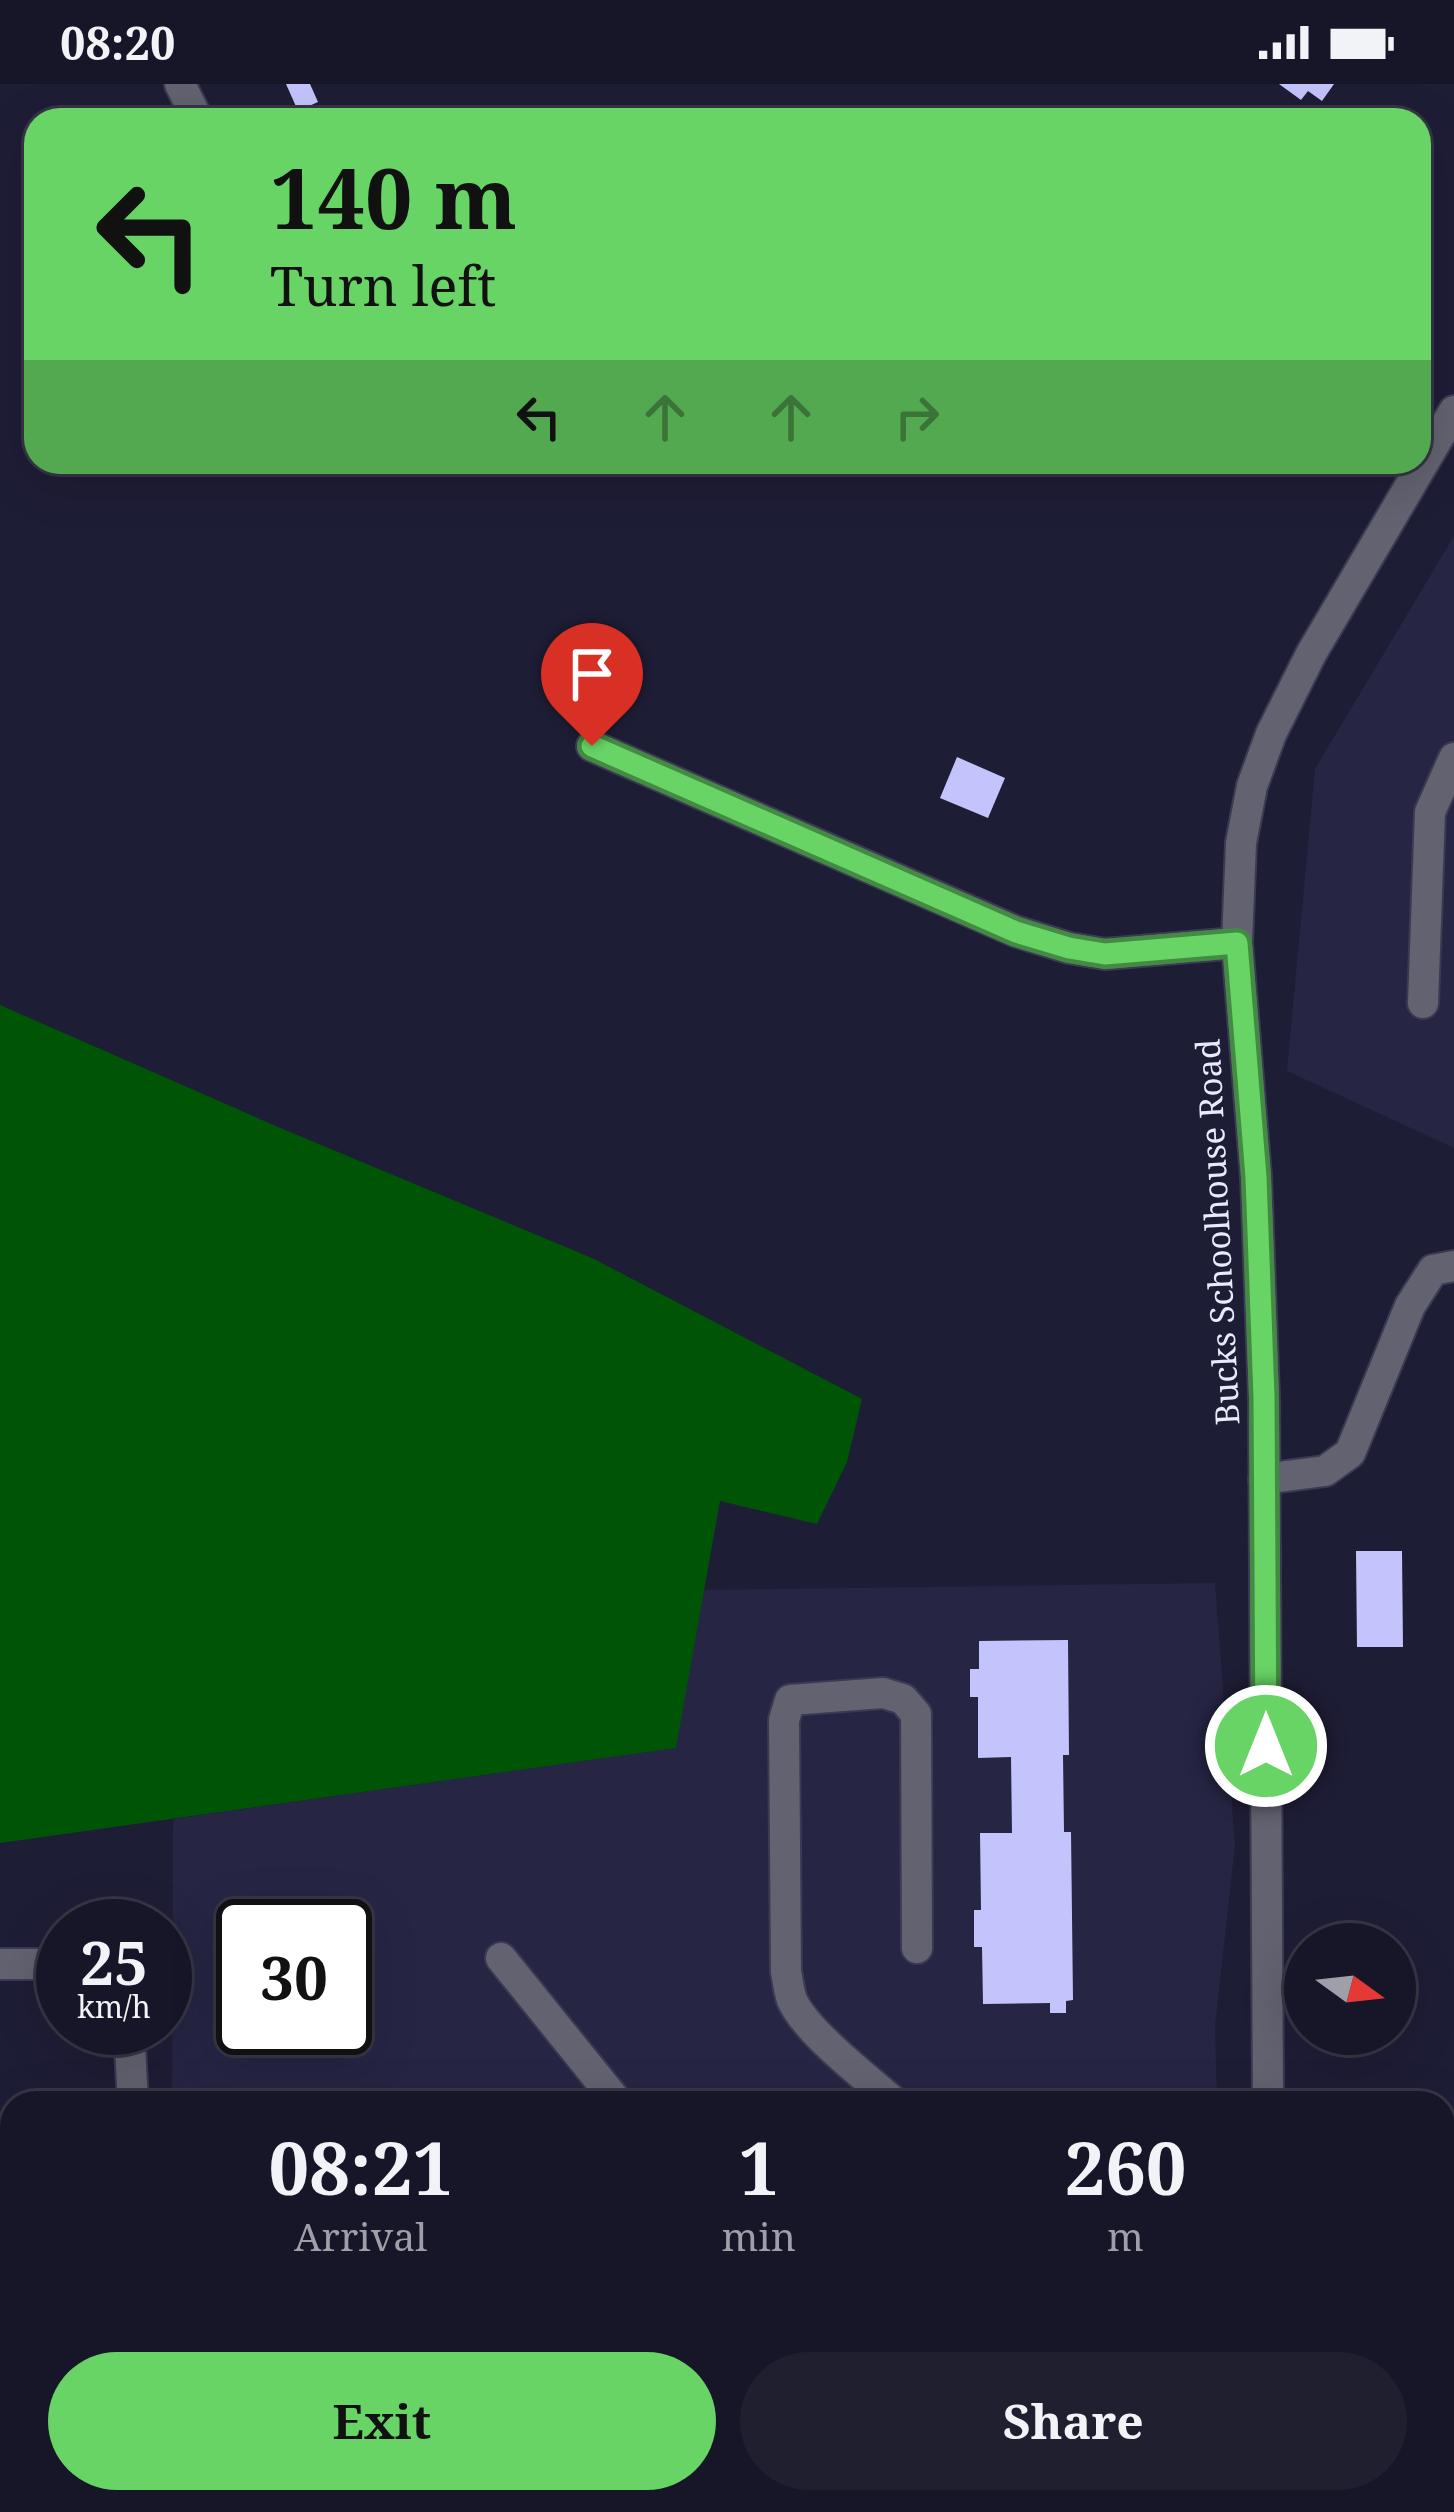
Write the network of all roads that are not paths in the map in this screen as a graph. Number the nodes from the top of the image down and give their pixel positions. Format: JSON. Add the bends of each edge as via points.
{"nodes":[{"id":1,"x":1454,"y":410,"type":"edge"},
{"id":2,"x":1431,"y":449,"type":"edge"},
{"id":3,"x":1416,"y":474,"type":"edge"},
{"id":4,"x":592,"y":746,"type":"dead end"},
{"id":5,"x":1454,"y":758,"type":"edge"},
{"id":6,"x":1237,"y":943,"type":"junction"},
{"id":7,"x":1423,"y":1003,"type":"dead end"},
{"id":8,"x":1454,"y":1266,"type":"edge"},
{"id":9,"x":1264,"y":1479,"type":"junction"},
{"id":10,"x":917,"y":1948,"type":"dead end"},
{"id":11,"x":501,"y":1958,"type":"dead end"},
{"id":12,"x":0,"y":1964,"type":"edge"},
{"id":13,"x":36,"y":1964,"type":"edge"},
{"id":14,"x":130,"y":2055,"type":"edge"},
{"id":15,"x":132,"y":2091,"type":"edge"},
{"id":16,"x":608,"y":2091,"type":"edge"},
{"id":17,"x":881,"y":2091,"type":"edge"},
{"id":18,"x":1268,"y":2091,"type":"edge"}],
"edges":[{"from":1,"to":2,"type":"street","name":"Bucks Schoolhouse Road"},
{"from":3,"to":6,"type":"street","name":"Bucks Schoolhouse Road","via":[[1271,734],[1241,842]]},
{"from":4,"to":6,"type":"street","via":[[1051,943],[1105,954]]},
{"from":5,"to":7,"type":"street","via":[[1430,812]]},
{"from":6,"to":9,"type":"street","name":"Bucks Schoolhouse Road","via":[[1256,1177]]},
{"from":8,"to":9,"type":"street","via":[[1433,1270],[1410,1306],[1350,1454],[1325,1471]]},
{"from":9,"to":18,"type":"street","name":"Bucks Schoolhouse Road"},
{"from":10,"to":17,"type":"street","via":[[916,1714],[883,1693],[790,1700],[784,1720],[792,1999]]},
{"from":11,"to":16,"type":"street"},
{"from":12,"to":13,"type":"street"},
{"from":14,"to":15,"type":"street"}]}
